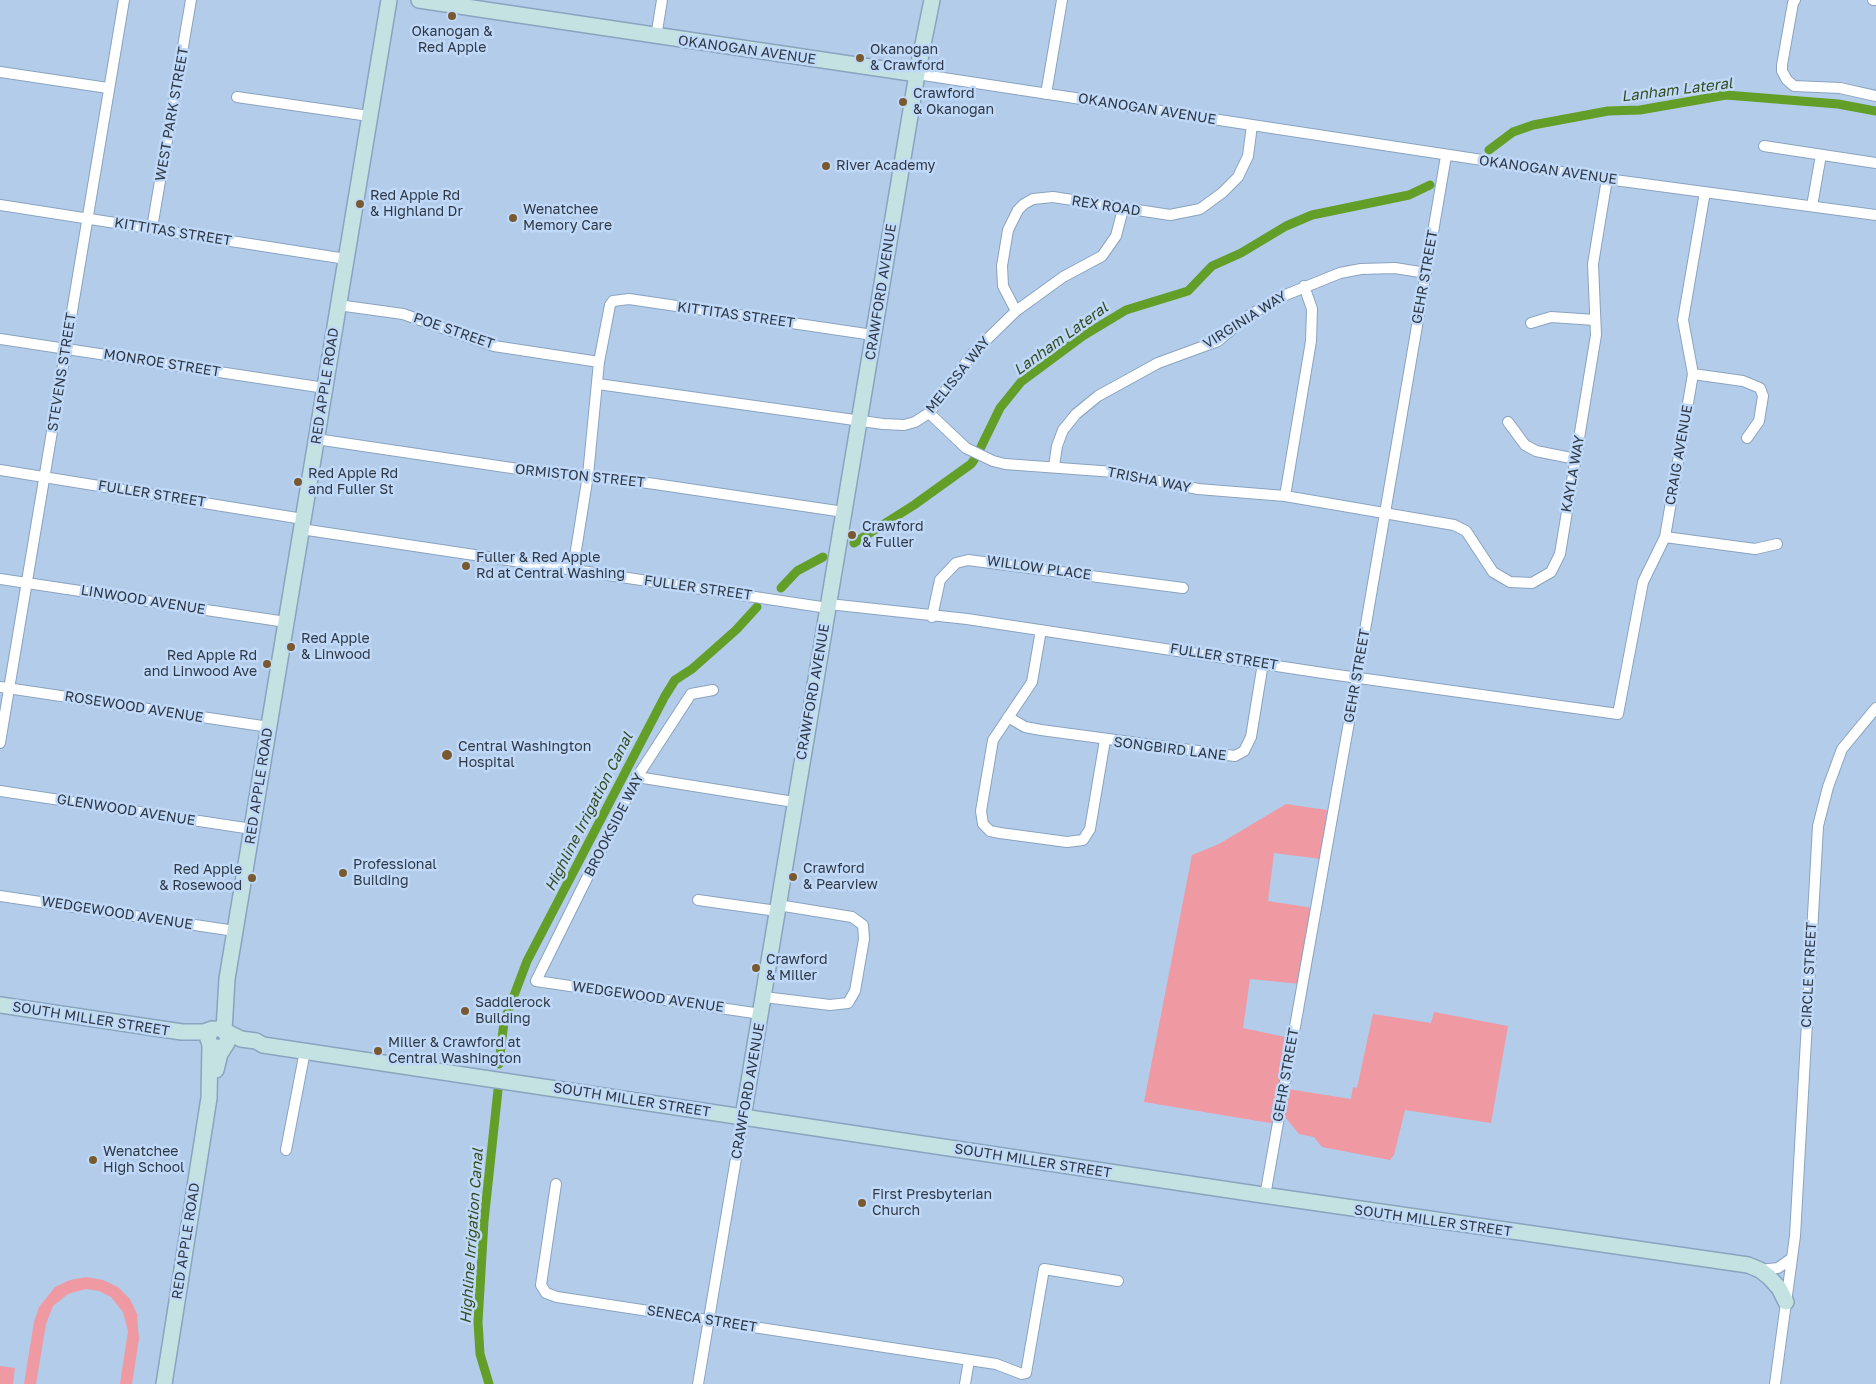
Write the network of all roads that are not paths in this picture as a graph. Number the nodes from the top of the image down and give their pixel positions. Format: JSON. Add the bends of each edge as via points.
{"nodes":[{"id":1,"x":124,"y":0,"type":"edge"},
{"id":2,"x":191,"y":0,"type":"edge"},
{"id":3,"x":389,"y":0,"type":"edge"},
{"id":4,"x":419,"y":0,"type":"edge"},
{"id":5,"x":662,"y":0,"type":"edge"},
{"id":6,"x":932,"y":0,"type":"edge"},
{"id":7,"x":1062,"y":0,"type":"edge"},
{"id":8,"x":1795,"y":0,"type":"edge"},
{"id":9,"x":656,"y":37,"type":"junction"},
{"id":10,"x":0,"y":72,"type":"edge"},
{"id":11,"x":917,"y":74,"type":"junction"},
{"id":12,"x":108,"y":88,"type":"junction"},
{"id":13,"x":1046,"y":94,"type":"junction"},
{"id":14,"x":1876,"y":96,"type":"edge"},
{"id":15,"x":237,"y":97,"type":"dead end"},
{"id":16,"x":370,"y":116,"type":"junction"},
{"id":17,"x":1252,"y":125,"type":"junction"},
{"id":18,"x":1764,"y":146,"type":"dead end"},
{"id":19,"x":1821,"y":155,"type":"junction"},
{"id":20,"x":1446,"y":156,"type":"junction"},
{"id":21,"x":1876,"y":163,"type":"edge"},
{"id":22,"x":1607,"y":180,"type":"junction"},
{"id":23,"x":1705,"y":192,"type":"junction"},
{"id":24,"x":0,"y":205,"type":"edge"},
{"id":25,"x":1812,"y":206,"type":"junction"},
{"id":26,"x":1123,"y":209,"type":"junction"},
{"id":27,"x":1876,"y":215,"type":"edge"},
{"id":28,"x":87,"y":218,"type":"junction"},
{"id":29,"x":152,"y":228,"type":"junction"},
{"id":30,"x":346,"y":259,"type":"junction"},
{"id":31,"x":1426,"y":273,"type":"junction"},
{"id":32,"x":1304,"y":286,"type":"junction"},
{"id":33,"x":338,"y":305,"type":"junction"},
{"id":34,"x":1016,"y":311,"type":"junction"},
{"id":35,"x":1595,"y":320,"type":"junction"},
{"id":36,"x":1531,"y":322,"type":"dead end"},
{"id":37,"x":873,"y":335,"type":"junction"},
{"id":38,"x":0,"y":339,"type":"edge"},
{"id":39,"x":66,"y":348,"type":"junction"},
{"id":40,"x":599,"y":362,"type":"junction"},
{"id":41,"x":1693,"y":374,"type":"junction"},
{"id":42,"x":598,"y":384,"type":"junction"},
{"id":43,"x":325,"y":388,"type":"junction"},
{"id":44,"x":929,"y":413,"type":"junction"},
{"id":45,"x":860,"y":420,"type":"junction"},
{"id":46,"x":1508,"y":422,"type":"dead end"},
{"id":47,"x":1747,"y":438,"type":"dead end"},
{"id":48,"x":316,"y":439,"type":"junction"},
{"id":49,"x":1576,"y":459,"type":"junction"},
{"id":50,"x":1054,"y":466,"type":"junction"},
{"id":51,"x":0,"y":470,"type":"edge"},
{"id":52,"x":588,"y":475,"type":"junction"},
{"id":53,"x":44,"y":476,"type":"junction"},
{"id":54,"x":1285,"y":496,"type":"junction"},
{"id":55,"x":844,"y":512,"type":"junction"},
{"id":56,"x":1385,"y":513,"type":"junction"},
{"id":57,"x":302,"y":524,"type":"junction"},
{"id":58,"x":1665,"y":536,"type":"junction"},
{"id":59,"x":1778,"y":544,"type":"dead end"},
{"id":60,"x":573,"y":569,"type":"junction"},
{"id":61,"x":0,"y":579,"type":"edge"},
{"id":62,"x":28,"y":583,"type":"junction"},
{"id":63,"x":1183,"y":588,"type":"dead end"},
{"id":64,"x":828,"y":606,"type":"junction"},
{"id":65,"x":932,"y":617,"type":"junction"},
{"id":66,"x":286,"y":622,"type":"junction"},
{"id":67,"x":1041,"y":630,"type":"junction"},
{"id":68,"x":1263,"y":663,"type":"junction"},
{"id":69,"x":1357,"y":677,"type":"junction"},
{"id":70,"x":5,"y":688,"type":"edge"},
{"id":71,"x":713,"y":690,"type":"dead end"},
{"id":72,"x":1876,"y":708,"type":"edge"},
{"id":73,"x":1618,"y":714,"type":"joint"},
{"id":74,"x":1008,"y":717,"type":"junction"},
{"id":75,"x":268,"y":727,"type":"junction"},
{"id":76,"x":1105,"y":740,"type":"junction"},
{"id":77,"x":0,"y":743,"type":"edge"},
{"id":78,"x":637,"y":777,"type":"junction"},
{"id":79,"x":0,"y":791,"type":"edge"},
{"id":80,"x":794,"y":802,"type":"junction"},
{"id":81,"x":252,"y":829,"type":"junction"},
{"id":82,"x":0,"y":896,"type":"edge"},
{"id":83,"x":698,"y":900,"type":"dead end"},
{"id":84,"x":778,"y":908,"type":"junction"},
{"id":85,"x":235,"y":931,"type":"junction"},
{"id":86,"x":536,"y":981,"type":"joint"},
{"id":87,"x":764,"y":997,"type":"junction"},
{"id":88,"x":0,"y":1005,"type":"edge"},
{"id":89,"x":761,"y":1014,"type":"junction"},
{"id":90,"x":218,"y":1037,"type":"junction"},
{"id":91,"x":305,"y":1051,"type":"junction"},
{"id":92,"x":742,"y":1117,"type":"junction"},
{"id":93,"x":286,"y":1150,"type":"dead end"},
{"id":94,"x":556,"y":1184,"type":"dead end"},
{"id":95,"x":1265,"y":1196,"type":"junction"},
{"id":96,"x":1792,"y":1258,"type":"junction"},
{"id":97,"x":1760,"y":1270,"type":"junction"},
{"id":98,"x":1118,"y":1281,"type":"dead end"},
{"id":99,"x":1786,"y":1302,"type":"junction"},
{"id":100,"x":709,"y":1320,"type":"junction"},
{"id":101,"x":969,"y":1360,"type":"junction"},
{"id":102,"x":164,"y":1384,"type":"edge"},
{"id":103,"x":698,"y":1384,"type":"edge"},
{"id":104,"x":965,"y":1384,"type":"edge"},
{"id":105,"x":1775,"y":1384,"type":"edge"}],
"edges":[{"from":1,"to":12,"type":"street","name":"STEVENS STREET"},
{"from":2,"to":29,"type":"street","name":"WEST PARK STREET"},
{"from":3,"to":16,"type":"street","name":"RED APPLE ROAD"},
{"from":4,"to":9,"type":"street","name":"OKANOGAN AVENUE"},
{"from":5,"to":9,"type":"street"},
{"from":6,"to":11,"type":"street","name":"CRAWFORD AVENUE"},
{"from":7,"to":13,"type":"street"},
{"from":8,"to":14,"type":"street","via":[[1782,65],[1787,80],[1794,86],[1840,88]]},
{"from":9,"to":11,"type":"street","name":"OKANOGAN AVENUE"},
{"from":10,"to":12,"type":"street"},
{"from":11,"to":13,"type":"street","name":"OKANOGAN AVENUE"},
{"from":11,"to":37,"type":"street","name":"CRAWFORD AVENUE"},
{"from":12,"to":28,"type":"street","name":"STEVENS STREET"},
{"from":13,"to":17,"type":"street","name":"OKANOGAN AVENUE"},
{"from":15,"to":16,"type":"street"},
{"from":16,"to":30,"type":"street","name":"RED APPLE ROAD"},
{"from":17,"to":20,"type":"street","name":"OKANOGAN AVENUE"},
{"from":17,"to":26,"type":"street","name":"REX ROAD","via":[[1248,156],[1238,177],[1200,209],[1170,215]]},
{"from":18,"to":19,"type":"street"},
{"from":19,"to":21,"type":"street"},
{"from":19,"to":25,"type":"street"},
{"from":20,"to":22,"type":"street","name":"OKANOGAN AVENUE"},
{"from":20,"to":31,"type":"street","name":"GEHR STREET"},
{"from":22,"to":23,"type":"street","name":"OKANOGAN AVENUE"},
{"from":22,"to":35,"type":"street","name":"KAYLA WAY","via":[[1593,264]]},
{"from":23,"to":25,"type":"street","name":"OKANOGAN AVENUE"},
{"from":23,"to":41,"type":"street","name":"CRAIG AVENUE","via":[[1683,320]]},
{"from":24,"to":28,"type":"street","name":"KITTITAS STREET"},
{"from":25,"to":27,"type":"street","name":"OKANOGAN AVENUE"},
{"from":26,"to":34,"type":"street","name":"MELISSA WAY","via":[[1116,236],[1102,256]]},
{"from":26,"to":34,"type":"street","name":"REX ROAD","via":[[1043,197],[1018,210],[1008,230],[1002,266],[1003,286]]},
{"from":28,"to":29,"type":"street","name":"KITTITAS STREET"},
{"from":28,"to":39,"type":"street","name":"STEVENS STREET"},
{"from":29,"to":30,"type":"street","name":"KITTITAS STREET"},
{"from":30,"to":33,"type":"street","name":"RED APPLE ROAD"},
{"from":31,"to":32,"type":"street","name":"VIRGINIA WAY","via":[[1370,268],[1340,273]]},
{"from":31,"to":56,"type":"street","name":"GEHR STREET"},
{"from":32,"to":50,"type":"street","name":"VIRGINIA WAY","via":[[1260,308],[1218,341],[1158,363],[1098,396],[1063,430]]},
{"from":32,"to":54,"type":"street","via":[[1312,309],[1311,341]]},
{"from":33,"to":40,"type":"street","name":"POE STREET","via":[[403,314],[494,346]]},
{"from":33,"to":43,"type":"street","name":"RED APPLE ROAD"},
{"from":34,"to":44,"type":"street","name":"MELISSA WAY","via":[[973,353]]},
{"from":35,"to":36,"type":"street","via":[[1551,317]]},
{"from":35,"to":49,"type":"street","name":"KAYLA WAY","via":[[1596,335]]},
{"from":37,"to":40,"type":"street","name":"KITTITAS STREET","via":[[621,299],[610,304]]},
{"from":37,"to":45,"type":"street","name":"CRAWFORD AVENUE"},
{"from":38,"to":39,"type":"street","name":"MONROE STREET"},
{"from":39,"to":43,"type":"street","name":"MONROE STREET"},
{"from":39,"to":53,"type":"street","name":"STEVENS STREET"},
{"from":40,"to":42,"type":"street"},
{"from":41,"to":47,"type":"street","via":[[1743,381],[1760,388],[1763,396],[1759,421]]},
{"from":41,"to":58,"type":"street","name":"CRAIG AVENUE"},
{"from":42,"to":45,"type":"street"},
{"from":42,"to":52,"type":"street"},
{"from":43,"to":48,"type":"street","name":"RED APPLE ROAD"},
{"from":44,"to":45,"type":"street","name":"MELISSA WAY","via":[[904,425]]},
{"from":44,"to":50,"type":"street","name":"TRISHA WAY","via":[[966,448],[993,461],[1021,466]]},
{"from":45,"to":55,"type":"street","name":"CRAWFORD AVENUE"},
{"from":46,"to":49,"type":"street","via":[[1525,445],[1536,451]]},
{"from":48,"to":52,"type":"street","name":"ORMISTON STREET","via":[[542,473]]},
{"from":48,"to":57,"type":"street","name":"RED APPLE ROAD"},
{"from":49,"to":56,"type":"street","name":"KAYLA WAY","via":[[1560,554],[1551,572],[1532,583],[1510,582],[1493,572],[1466,530]]},
{"from":50,"to":54,"type":"street","name":"TRISHA WAY","via":[[1143,476],[1198,489]]},
{"from":51,"to":53,"type":"street","name":"FULLER STREET"},
{"from":52,"to":55,"type":"street","name":"ORMISTON STREET"},
{"from":52,"to":60,"type":"street"},
{"from":53,"to":57,"type":"street","name":"FULLER STREET"},
{"from":53,"to":62,"type":"street","name":"STEVENS STREET"},
{"from":54,"to":56,"type":"street","name":"TRISHA WAY"},
{"from":55,"to":64,"type":"street","name":"CRAWFORD AVENUE"},
{"from":56,"to":69,"type":"street","name":"GEHR STREET"},
{"from":57,"to":60,"type":"street","name":"FULLER STREET"},
{"from":57,"to":66,"type":"street","name":"RED APPLE ROAD"},
{"from":58,"to":59,"type":"street","via":[[1755,549]]},
{"from":58,"to":73,"type":"street","name":"CRAIG AVENUE","via":[[1643,582]]},
{"from":60,"to":64,"type":"street","name":"FULLER STREET"},
{"from":61,"to":62,"type":"street","name":"LINWOOD AVENUE"},
{"from":62,"to":66,"type":"street","name":"LINWOOD AVENUE"},
{"from":62,"to":70,"type":"street","name":"STEVENS STREET"},
{"from":63,"to":65,"type":"street","name":"WILLOW PLACE","via":[[968,560],[956,564],[940,580]]},
{"from":64,"to":65,"type":"street","name":"FULLER STREET"},
{"from":64,"to":80,"type":"street","name":"CRAWFORD AVENUE"},
{"from":65,"to":67,"type":"street","name":"FULLER STREET"},
{"from":66,"to":75,"type":"street","name":"RED APPLE ROAD"},
{"from":67,"to":68,"type":"street","name":"FULLER STREET"},
{"from":67,"to":74,"type":"street","via":[[1032,682]]},
{"from":68,"to":69,"type":"street","name":"FULLER STREET"},
{"from":68,"to":76,"type":"street","name":"SONGBIRD LANE","via":[[1251,737],[1244,750],[1235,756]]},
{"from":69,"to":73,"type":"street","name":"FULLER STREET"},
{"from":69,"to":95,"type":"street","name":"GEHR STREET"},
{"from":70,"to":75,"type":"street","name":"ROSEWOOD AVENUE"},
{"from":70,"to":77,"type":"street","name":"STEVENS STREET"},
{"from":71,"to":78,"type":"street","name":"BROOKSIDE WAY","via":[[691,694]]},
{"from":72,"to":96,"type":"street","name":"CIRCLE STREET","via":[[1842,749],[1821,807],[1816,834]]},
{"from":74,"to":76,"type":"street","name":"SONGBIRD LANE","via":[[1032,729]]},
{"from":74,"to":76,"type":"street","via":[[993,740],[981,811],[983,824],[995,832],[1067,842],[1083,840],[1090,830]]},
{"from":75,"to":81,"type":"street","name":"RED APPLE ROAD"},
{"from":78,"to":80,"type":"street"},
{"from":78,"to":86,"type":"street","name":"BROOKSIDE WAY"},
{"from":79,"to":81,"type":"street","name":"GLENWOOD AVENUE"},
{"from":80,"to":84,"type":"street","name":"CRAWFORD AVENUE"},
{"from":81,"to":85,"type":"street","name":"RED APPLE ROAD"},
{"from":82,"to":85,"type":"street","name":"WEDGEWOOD AVENUE"},
{"from":83,"to":84,"type":"street"},
{"from":84,"to":87,"type":"street","name":"CRAWFORD AVENUE"},
{"from":84,"to":87,"type":"street","via":[[852,917],[863,925],[864,940],[855,991],[848,1003],[830,1005]]},
{"from":85,"to":90,"type":"street","name":"RED APPLE ROAD"},
{"from":86,"to":89,"type":"street","name":"WEDGEWOOD AVENUE"},
{"from":87,"to":89,"type":"street","name":"CRAWFORD AVENUE"},
{"from":88,"to":90,"type":"street","name":"SOUTH MILLER STREET"},
{"from":89,"to":92,"type":"street","name":"CRAWFORD AVENUE"},
{"from":90,"to":91,"type":"street","name":"SOUTH MILLER STREET","via":[[256,1048],[263,1045]]},
{"from":90,"to":102,"type":"street","name":"RED APPLE ROAD"},
{"from":91,"to":92,"type":"street","name":"SOUTH MILLER STREET"},
{"from":91,"to":93,"type":"street"},
{"from":92,"to":95,"type":"street","name":"SOUTH MILLER STREET"},
{"from":92,"to":100,"type":"street","name":"CRAWFORD AVENUE"},
{"from":94,"to":100,"type":"street","name":"SENECA STREET","via":[[541,1285],[546,1293]]},
{"from":95,"to":97,"type":"street","name":"SOUTH MILLER STREET","via":[[1748,1265]]},
{"from":96,"to":97,"type":"street","via":[[1778,1268]]},
{"from":96,"to":99,"type":"street","name":"CIRCLE STREET"},
{"from":97,"to":99,"type":"street","name":"SOUTH MILLER STREET","via":[[1779,1288]]},
{"from":98,"to":101,"type":"street","name":"SENECA STREET","via":[[1044,1269],[1026,1373]]},
{"from":99,"to":105,"type":"street","name":"CIRCLE STREET"},
{"from":100,"to":101,"type":"street","name":"SENECA STREET"},
{"from":100,"to":103,"type":"street","name":"CRAWFORD AVENUE"},
{"from":101,"to":104,"type":"street"}]}
